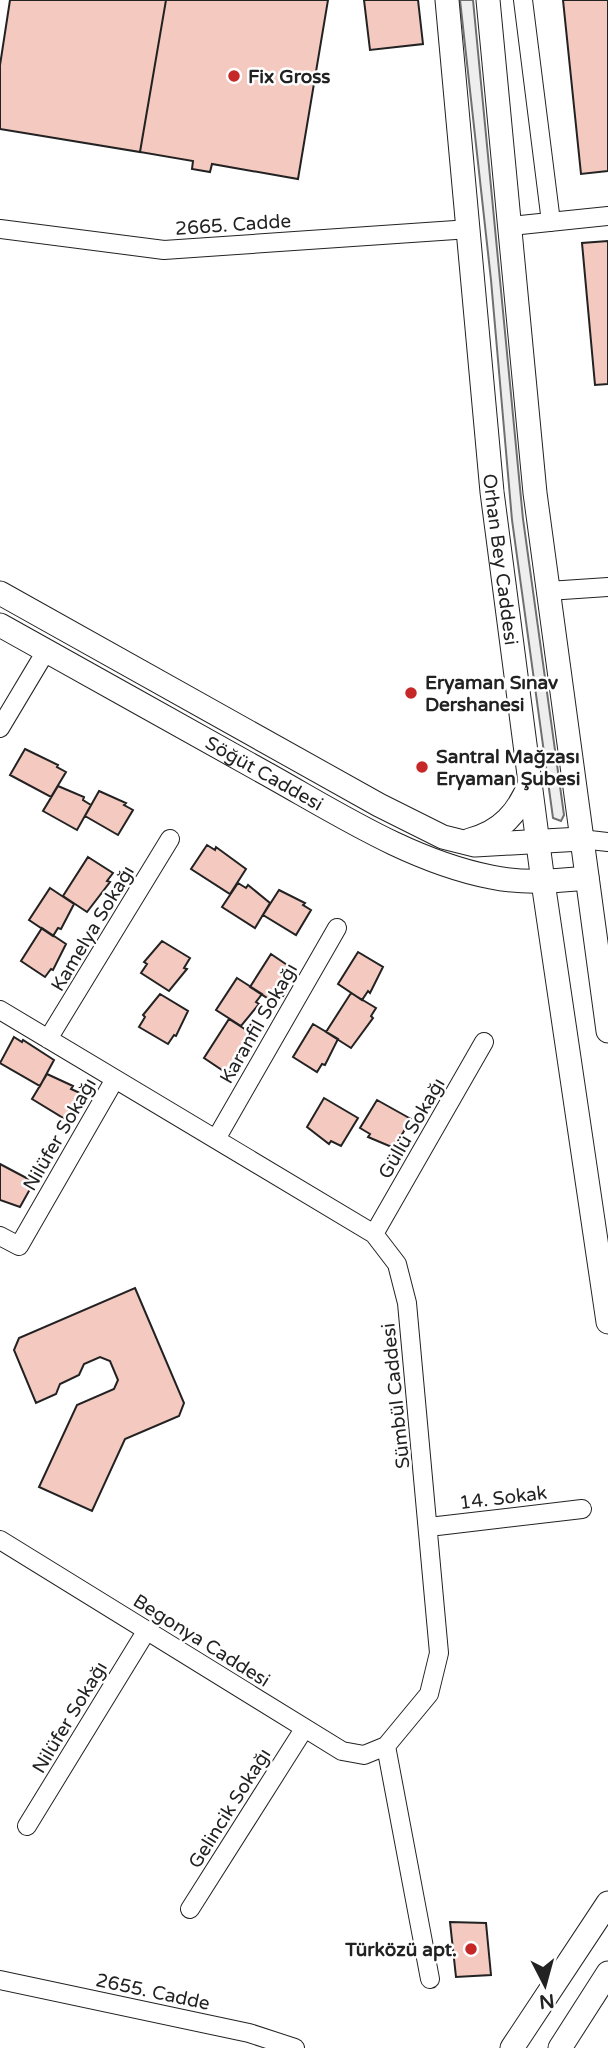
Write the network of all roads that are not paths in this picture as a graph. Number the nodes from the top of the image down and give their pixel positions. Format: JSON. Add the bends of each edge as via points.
{"nodes":[{"id":1,"x":447,"y":0,"type":"edge"},
{"id":2,"x":488,"y":0,"type":"edge"},
{"id":3,"x":523,"y":0,"type":"edge"},
{"id":4,"x":608,"y":216,"type":"edge"},
{"id":5,"x":551,"y":222,"type":"junction"},
{"id":6,"x":511,"y":226,"type":"junction"},
{"id":7,"x":0,"y":229,"type":"edge"},
{"id":8,"x":470,"y":229,"type":"junction"},
{"id":9,"x":608,"y":587,"type":"edge"},
{"id":10,"x":548,"y":591,"type":"junction"},
{"id":11,"x":0,"y":593,"type":"edge"},
{"id":12,"x":0,"y":625,"type":"edge"},
{"id":13,"x":46,"y":651,"type":"junction"},
{"id":14,"x":0,"y":728,"type":"edge"},
{"id":15,"x":530,"y":783,"type":"junction"},
{"id":16,"x":170,"y":839,"type":"dead end"},
{"id":17,"x":581,"y":839,"type":"junction"},
{"id":18,"x":461,"y":842,"type":"junction"},
{"id":19,"x":538,"y":842,"type":"junction"},
{"id":20,"x":608,"y":842,"type":"edge"},
{"id":21,"x":587,"y":878,"type":"junction"},
{"id":22,"x":543,"y":882,"type":"junction"},
{"id":23,"x":337,"y":928,"type":"dead end"},
{"id":24,"x":0,"y":1010,"type":"edge"},
{"id":25,"x":608,"y":1031,"type":"edge"},
{"id":26,"x":48,"y":1039,"type":"junction"},
{"id":27,"x":484,"y":1042,"type":"dead end"},
{"id":28,"x":115,"y":1079,"type":"junction"},
{"id":29,"x":216,"y":1139,"type":"junction"},
{"id":30,"x":374,"y":1234,"type":"junction"},
{"id":31,"x":0,"y":1236,"type":"edge"},
{"id":32,"x":608,"y":1322,"type":"edge"},
{"id":33,"x":582,"y":1509,"type":"dead end"},
{"id":34,"x":429,"y":1527,"type":"junction"},
{"id":35,"x":0,"y":1540,"type":"edge"},
{"id":36,"x":146,"y":1630,"type":"junction"},
{"id":37,"x":304,"y":1729,"type":"junction"},
{"id":38,"x":386,"y":1746,"type":"junction"},
{"id":39,"x":27,"y":1826,"type":"dead end"},
{"id":40,"x":608,"y":1903,"type":"edge"},
{"id":41,"x":190,"y":1909,"type":"dead end"},
{"id":42,"x":608,"y":1973,"type":"edge"},
{"id":43,"x":430,"y":1979,"type":"dead end"},
{"id":44,"x":0,"y":1980,"type":"edge"},
{"id":45,"x":295,"y":2048,"type":"edge"},
{"id":46,"x":512,"y":2048,"type":"edge"},
{"id":47,"x":560,"y":2048,"type":"edge"}],
"edges":[{"from":1,"to":8,"type":"main road","name":"Orhan Bey Caddesi"},
{"from":2,"to":6,"type":"main road"},
{"from":3,"to":5,"type":"street"},
{"from":4,"to":5,"type":"street"},
{"from":5,"to":6,"type":"street"},
{"from":6,"to":10,"type":"main road"},
{"from":7,"to":8,"type":"street","name":"2665. Cadde","via":[[164,250]]},
{"from":8,"to":15,"type":"main road","name":"Orhan Bey Caddesi","via":[[492,492]]},
{"from":9,"to":10,"type":"street"},
{"from":10,"to":17,"type":"main road"},
{"from":11,"to":18,"type":"main road","name":"Söğüt Caddesi","via":[[379,805]]},
{"from":12,"to":13,"type":"main road","name":"Söğüt Caddesi"},
{"from":13,"to":14,"type":"street"},
{"from":13,"to":22,"type":"main road","name":"Söğüt Caddesi","via":[[414,853],[490,877]]},
{"from":15,"to":18,"type":"main road","via":[[514,815],[500,827],[484,837]]},
{"from":15,"to":19,"type":"main road","name":"Orhan Bey Caddesi"},
{"from":16,"to":26,"type":"street","name":"Kamelya Sokağı"},
{"from":17,"to":19,"type":"main road","name":"Söğüt Caddesi"},
{"from":17,"to":20,"type":"street"},
{"from":17,"to":21,"type":"main road"},
{"from":18,"to":19,"type":"main road","name":"Söğüt Caddesi","via":[[486,846]]},
{"from":19,"to":22,"type":"main road","name":"Orhan Bey Caddesi"},
{"from":21,"to":22,"type":"main road","name":"Söğüt Caddesi"},
{"from":21,"to":25,"type":"main road"},
{"from":22,"to":32,"type":"main road","name":"Orhan Bey Caddesi"},
{"from":23,"to":29,"type":"street","name":"Karanfil Sokağı"},
{"from":24,"to":26,"type":"street","name":"Sümbül Caddesi"},
{"from":26,"to":28,"type":"street","name":"Sümbül Caddesi"},
{"from":27,"to":30,"type":"street","name":"Güllü Sokağı"},
{"from":28,"to":29,"type":"street","name":"Sümbül Caddesi"},
{"from":28,"to":31,"type":"street","name":"Nilüfer Sokağı","via":[[19,1247]]},
{"from":29,"to":30,"type":"street","name":"Sümbül Caddesi"},
{"from":30,"to":34,"type":"street","name":"Sümbül Caddesi","via":[[387,1248],[403,1282]]},
{"from":33,"to":34,"type":"street","name":"14. Sokak"},
{"from":34,"to":38,"type":"street","name":"Sümbül Caddesi","via":[[439,1634],[437,1671],[424,1702]]},
{"from":35,"to":36,"type":"street","name":"Begonya Caddesi"},
{"from":36,"to":37,"type":"street","name":"Begonya Caddesi"},
{"from":36,"to":39,"type":"street","name":"Nilüfer Sokağı"},
{"from":37,"to":38,"type":"street","name":"Begonya Caddesi","via":[[353,1755]]},
{"from":37,"to":41,"type":"street","name":"Gelincik Sokağı"},
{"from":38,"to":43,"type":"street"},
{"from":40,"to":46,"type":"main road"},
{"from":42,"to":47,"type":"main road"},
{"from":44,"to":45,"type":"street","name":"2655. Cadde","via":[[249,2033]]}]}
